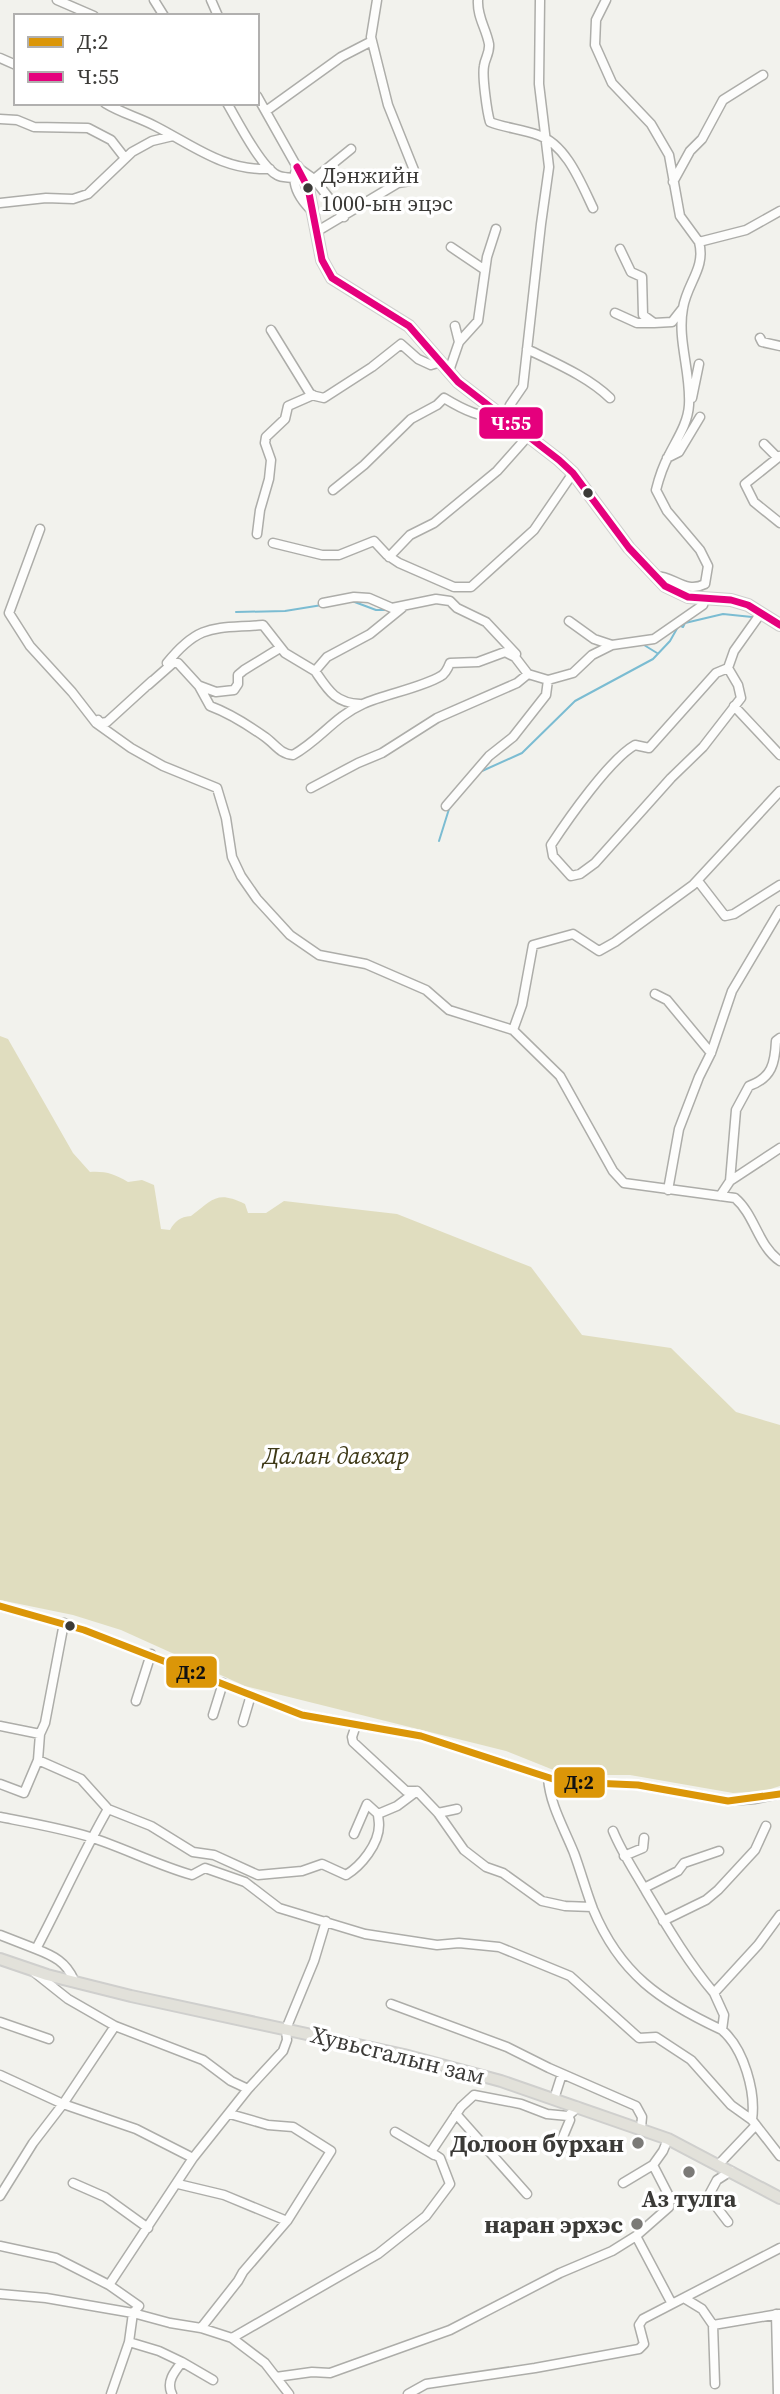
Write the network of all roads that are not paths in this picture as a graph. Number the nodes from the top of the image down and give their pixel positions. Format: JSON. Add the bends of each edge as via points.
{"nodes":[{"id":1,"x":57,"y":0,"type":"edge"},
{"id":2,"x":377,"y":0,"type":"edge"},
{"id":3,"x":478,"y":0,"type":"edge"},
{"id":4,"x":540,"y":0,"type":"edge"},
{"id":5,"x":606,"y":0,"type":"edge"},
{"id":6,"x":89,"y":14,"type":"edge"},
{"id":7,"x":372,"y":41,"type":"junction"},
{"id":8,"x":763,"y":75,"type":"dead end"},
{"id":9,"x":259,"y":99,"type":"edge"},
{"id":10,"x":108,"y":105,"type":"edge"},
{"id":11,"x":228,"y":105,"type":"edge"},
{"id":12,"x":266,"y":111,"type":"junction"},
{"id":13,"x":0,"y":119,"type":"edge"},
{"id":14,"x":173,"y":136,"type":"junction"},
{"id":15,"x":546,"y":139,"type":"junction"},
{"id":16,"x":351,"y":149,"type":"dead end"},
{"id":17,"x":125,"y":158,"type":"junction"},
{"id":18,"x":270,"y":169,"type":"junction"},
{"id":19,"x":295,"y":172,"type":"junction"},
{"id":20,"x":314,"y":178,"type":"junction"},
{"id":21,"x":673,"y":183,"type":"junction"},
{"id":22,"x":0,"y":203,"type":"edge"},
{"id":23,"x":593,"y":208,"type":"dead end"},
{"id":24,"x":780,"y":211,"type":"edge"},
{"id":25,"x":344,"y":216,"type":"junction"},
{"id":26,"x":496,"y":229,"type":"dead end"},
{"id":27,"x":316,"y":232,"type":"junction"},
{"id":28,"x":699,"y":242,"type":"junction"},
{"id":29,"x":451,"y":247,"type":"dead end"},
{"id":30,"x":620,"y":249,"type":"dead end"},
{"id":31,"x":485,"y":270,"type":"junction"},
{"id":32,"x":683,"y":308,"type":"junction"},
{"id":33,"x":615,"y":313,"type":"dead end"},
{"id":34,"x":654,"y":323,"type":"junction"},
{"id":35,"x":455,"y":326,"type":"dead end"},
{"id":36,"x":271,"y":330,"type":"dead end"},
{"id":37,"x":760,"y":338,"type":"dead end"},
{"id":38,"x":459,"y":342,"type":"junction"},
{"id":39,"x":780,"y":346,"type":"edge"},
{"id":40,"x":527,"y":349,"type":"junction"},
{"id":41,"x":441,"y":362,"type":"junction"},
{"id":42,"x":699,"y":364,"type":"dead end"},
{"id":43,"x":449,"y":371,"type":"junction"},
{"id":44,"x":313,"y":395,"type":"junction"},
{"id":45,"x":610,"y":398,"type":"dead end"},
{"id":46,"x":689,"y":408,"type":"junction"},
{"id":47,"x":506,"y":417,"type":"junction"},
{"id":48,"x":700,"y":417,"type":"dead end"},
{"id":49,"x":529,"y":435,"type":"junction"},
{"id":50,"x":764,"y":444,"type":"dead end"},
{"id":51,"x":778,"y":456,"type":"edge"},
{"id":52,"x":667,"y":458,"type":"junction"},
{"id":53,"x":573,"y":473,"type":"junction"},
{"id":54,"x":333,"y":490,"type":"dead end"},
{"id":55,"x":780,"y":523,"type":"edge"},
{"id":56,"x":40,"y":529,"type":"dead end"},
{"id":57,"x":257,"y":534,"type":"dead end"},
{"id":58,"x":273,"y":543,"type":"dead end"},
{"id":59,"x":390,"y":557,"type":"junction"},
{"id":60,"x":655,"y":578,"type":"junction"},
{"id":61,"x":705,"y":599,"type":"junction"},
{"id":62,"x":323,"y":603,"type":"dead end"},
{"id":63,"x":404,"y":606,"type":"junction"},
{"id":64,"x":761,"y":613,"type":"junction"},
{"id":65,"x":569,"y":621,"type":"dead end"},
{"id":66,"x":780,"y":625,"type":"edge"},
{"id":67,"x":612,"y":645,"type":"junction"},
{"id":68,"x":280,"y":648,"type":"junction"},
{"id":69,"x":515,"y":657,"type":"junction"},
{"id":70,"x":728,"y":668,"type":"junction"},
{"id":71,"x":314,"y":671,"type":"junction"},
{"id":72,"x":528,"y":674,"type":"junction"},
{"id":73,"x":548,"y":680,"type":"junction"},
{"id":74,"x":148,"y":685,"type":"junction"},
{"id":75,"x":200,"y":686,"type":"junction"},
{"id":76,"x":363,"y":704,"type":"junction"},
{"id":77,"x":734,"y":706,"type":"junction"},
{"id":78,"x":90,"y":715,"type":"junction"},
{"id":79,"x":780,"y":755,"type":"edge"},
{"id":80,"x":311,"y":788,"type":"dead end"},
{"id":81,"x":780,"y":791,"type":"edge"},
{"id":82,"x":446,"y":806,"type":"dead end"},
{"id":83,"x":698,"y":881,"type":"junction"},
{"id":84,"x":780,"y":885,"type":"edge"},
{"id":85,"x":780,"y":910,"type":"edge"},
{"id":86,"x":655,"y":993,"type":"dead end"},
{"id":87,"x":513,"y":1030,"type":"junction"},
{"id":88,"x":780,"y":1038,"type":"edge"},
{"id":89,"x":711,"y":1053,"type":"junction"},
{"id":90,"x":780,"y":1148,"type":"edge"},
{"id":91,"x":730,"y":1181,"type":"junction"},
{"id":92,"x":668,"y":1190,"type":"junction"},
{"id":93,"x":720,"y":1196,"type":"junction"},
{"id":94,"x":780,"y":1261,"type":"edge"},
{"id":95,"x":0,"y":1606,"type":"edge"},
{"id":96,"x":64,"y":1623,"type":"junction"},
{"id":97,"x":150,"y":1654,"type":"junction"},
{"id":98,"x":223,"y":1683,"type":"junction"},
{"id":99,"x":251,"y":1695,"type":"junction"},
{"id":100,"x":136,"y":1701,"type":"dead end"},
{"id":101,"x":213,"y":1715,"type":"dead end"},
{"id":102,"x":243,"y":1722,"type":"dead end"},
{"id":103,"x":356,"y":1725,"type":"junction"},
{"id":104,"x":0,"y":1726,"type":"edge"},
{"id":105,"x":40,"y":1734,"type":"junction"},
{"id":106,"x":38,"y":1760,"type":"junction"},
{"id":107,"x":548,"y":1778,"type":"junction"},
{"id":108,"x":0,"y":1784,"type":"edge"},
{"id":109,"x":417,"y":1791,"type":"junction"},
{"id":110,"x":780,"y":1794,"type":"edge"},
{"id":111,"x":108,"y":1809,"type":"junction"},
{"id":112,"x":457,"y":1809,"type":"dead end"},
{"id":113,"x":438,"y":1813,"type":"junction"},
{"id":114,"x":378,"y":1814,"type":"junction"},
{"id":115,"x":0,"y":1817,"type":"edge"},
{"id":116,"x":766,"y":1826,"type":"dead end"},
{"id":117,"x":613,"y":1831,"type":"dead end"},
{"id":118,"x":354,"y":1834,"type":"dead end"},
{"id":119,"x":91,"y":1838,"type":"junction"},
{"id":120,"x":644,"y":1838,"type":"dead end"},
{"id":121,"x":719,"y":1851,"type":"dead end"},
{"id":122,"x":624,"y":1856,"type":"junction"},
{"id":123,"x":644,"y":1888,"type":"junction"},
{"id":124,"x":592,"y":1907,"type":"junction"},
{"id":125,"x":780,"y":1915,"type":"edge"},
{"id":126,"x":326,"y":1921,"type":"junction"},
{"id":127,"x":663,"y":1921,"type":"junction"},
{"id":128,"x":0,"y":1935,"type":"edge"},
{"id":129,"x":36,"y":1949,"type":"junction"},
{"id":130,"x":0,"y":1959,"type":"edge"},
{"id":131,"x":30,"y":1969,"type":"junction"},
{"id":132,"x":74,"y":1980,"type":"junction"},
{"id":133,"x":714,"y":1993,"type":"junction"},
{"id":134,"x":391,"y":2004,"type":"dead end"},
{"id":135,"x":0,"y":2022,"type":"edge"},
{"id":136,"x":115,"y":2026,"type":"junction"},
{"id":137,"x":286,"y":2028,"type":"junction"},
{"id":138,"x":722,"y":2030,"type":"junction"},
{"id":139,"x":49,"y":2039,"type":"dead end"},
{"id":140,"x":562,"y":2074,"type":"junction"},
{"id":141,"x":0,"y":2075,"type":"edge"},
{"id":142,"x":248,"y":2089,"type":"junction"},
{"id":143,"x":554,"y":2099,"type":"junction"},
{"id":144,"x":63,"y":2104,"type":"junction"},
{"id":145,"x":578,"y":2107,"type":"junction"},
{"id":146,"x":230,"y":2114,"type":"junction"},
{"id":147,"x":456,"y":2114,"type":"junction"},
{"id":148,"x":568,"y":2116,"type":"junction"},
{"id":149,"x":754,"y":2122,"type":"junction"},
{"id":150,"x":641,"y":2128,"type":"junction"},
{"id":151,"x":395,"y":2132,"type":"dead end"},
{"id":152,"x":668,"y":2138,"type":"junction"},
{"id":153,"x":565,"y":2147,"type":"dead end"},
{"id":154,"x":780,"y":2156,"type":"edge"},
{"id":155,"x":193,"y":2158,"type":"junction"},
{"id":156,"x":440,"y":2158,"type":"junction"},
{"id":157,"x":719,"y":2164,"type":"junction"},
{"id":158,"x":653,"y":2165,"type":"junction"},
{"id":159,"x":731,"y":2171,"type":"junction"},
{"id":160,"x":73,"y":2183,"type":"dead end"},
{"id":161,"x":623,"y":2183,"type":"dead end"},
{"id":162,"x":178,"y":2184,"type":"junction"},
{"id":163,"x":527,"y":2194,"type":"dead end"},
{"id":164,"x":0,"y":2196,"type":"edge"},
{"id":165,"x":780,"y":2198,"type":"edge"},
{"id":166,"x":287,"y":2221,"type":"junction"},
{"id":167,"x":728,"y":2222,"type":"dead end"},
{"id":168,"x":148,"y":2228,"type":"junction"},
{"id":169,"x":636,"y":2236,"type":"junction"},
{"id":170,"x":0,"y":2246,"type":"edge"},
{"id":171,"x":780,"y":2248,"type":"edge"},
{"id":172,"x":109,"y":2285,"type":"junction"},
{"id":173,"x":0,"y":2294,"type":"edge"},
{"id":174,"x":684,"y":2298,"type":"junction"},
{"id":175,"x":672,"y":2304,"type":"junction"},
{"id":176,"x":133,"y":2313,"type":"junction"},
{"id":177,"x":778,"y":2314,"type":"edge"},
{"id":178,"x":713,"y":2325,"type":"junction"},
{"id":179,"x":201,"y":2328,"type":"junction"},
{"id":180,"x":232,"y":2338,"type":"junction"},
{"id":181,"x":130,"y":2342,"type":"junction"},
{"id":182,"x":182,"y":2362,"type":"junction"},
{"id":183,"x":276,"y":2377,"type":"junction"},
{"id":184,"x":214,"y":2380,"type":"dead end"},
{"id":185,"x":715,"y":2384,"type":"dead end"},
{"id":186,"x":111,"y":2394,"type":"edge"},
{"id":187,"x":172,"y":2394,"type":"edge"},
{"id":188,"x":289,"y":2394,"type":"edge"},
{"id":189,"x":408,"y":2394,"type":"edge"},
{"id":190,"x":778,"y":2394,"type":"edge"}],
"edges":[{"from":1,"to":6,"type":"street"},
{"from":2,"to":7,"type":"street"},
{"from":3,"to":15,"type":"street","via":[[489,44],[484,65],[490,122]]},
{"from":4,"to":15,"type":"street","via":[[538,84]]},
{"from":5,"to":21,"type":"street","via":[[596,20],[595,45],[612,83],[651,124],[669,155]]},
{"from":7,"to":12,"type":"street","via":[[341,57]]},
{"from":7,"to":25,"type":"street","via":[[388,105],[414,177]]},
{"from":8,"to":21,"type":"street","via":[[723,100]]},
{"from":9,"to":12,"type":"street"},
{"from":10,"to":14,"type":"street"},
{"from":11,"to":18,"type":"street"},
{"from":12,"to":19,"type":"street"},
{"from":13,"to":17,"type":"street","via":[[34,127],[88,128],[111,140]]},
{"from":14,"to":17,"type":"street","via":[[152,141]]},
{"from":14,"to":18,"type":"street","via":[[235,167]]},
{"from":15,"to":23,"type":"street","via":[[559,149]]},
{"from":15,"to":40,"type":"street","via":[[549,167]]},
{"from":16,"to":20,"type":"street"},
{"from":17,"to":22,"type":"street","via":[[88,194]]},
{"from":18,"to":19,"type":"street","via":[[278,176]]},
{"from":19,"to":20,"type":"street"},
{"from":19,"to":27,"type":"main road","via":[[307,188]]},
{"from":20,"to":25,"type":"street"},
{"from":21,"to":28,"type":"street","via":[[680,216]]},
{"from":24,"to":28,"type":"street","via":[[746,230]]},
{"from":25,"to":27,"type":"street"},
{"from":26,"to":31,"type":"street"},
{"from":27,"to":41,"type":"main road","via":[[322,260],[332,278],[409,326]]},
{"from":28,"to":32,"type":"street","via":[[699,271]]},
{"from":29,"to":31,"type":"street"},
{"from":30,"to":34,"type":"street","via":[[631,272],[642,277],[643,315]]},
{"from":31,"to":38,"type":"street","via":[[478,321]]},
{"from":32,"to":34,"type":"street","via":[[672,322]]},
{"from":32,"to":46,"type":"street"},
{"from":33,"to":34,"type":"street","via":[[637,323]]},
{"from":35,"to":38,"type":"street"},
{"from":36,"to":44,"type":"street"},
{"from":37,"to":39,"type":"street"},
{"from":38,"to":43,"type":"street"},
{"from":40,"to":45,"type":"street"},
{"from":40,"to":47,"type":"street","via":[[523,386]]},
{"from":41,"to":43,"type":"main road"},
{"from":41,"to":44,"type":"street","via":[[431,365],[401,344],[324,398]]},
{"from":42,"to":46,"type":"street"},
{"from":43,"to":47,"type":"main road"},
{"from":44,"to":57,"type":"street","via":[[288,406],[285,419],[266,437],[270,479]]},
{"from":46,"to":52,"type":"street"},
{"from":47,"to":49,"type":"main road"},
{"from":47,"to":54,"type":"street","via":[[482,415],[444,398],[411,419]]},
{"from":48,"to":52,"type":"street","via":[[680,452]]},
{"from":49,"to":53,"type":"main road"},
{"from":49,"to":59,"type":"street","via":[[497,471],[434,523],[410,535]]},
{"from":50,"to":51,"type":"street"},
{"from":51,"to":55,"type":"street","via":[[745,484],[754,502]]},
{"from":52,"to":60,"type":"street","via":[[656,490],[708,566],[705,584],[699,587]]},
{"from":53,"to":59,"type":"street","via":[[534,530],[471,587],[454,587]]},
{"from":53,"to":60,"type":"main road"},
{"from":56,"to":78,"type":"street","via":[[9,613],[30,646]]},
{"from":58,"to":59,"type":"street","via":[[339,555],[374,541]]},
{"from":60,"to":61,"type":"main road","via":[[678,593]]},
{"from":61,"to":64,"type":"main road","via":[[731,600]]},
{"from":61,"to":67,"type":"street","via":[[654,639]]},
{"from":62,"to":63,"type":"street","via":[[354,597],[392,608]]},
{"from":63,"to":69,"type":"street","via":[[450,601],[486,622]]},
{"from":63,"to":71,"type":"street","via":[[370,634],[327,657]]},
{"from":64,"to":66,"type":"main road"},
{"from":64,"to":70,"type":"street","via":[[734,651]]},
{"from":65,"to":67,"type":"street","via":[[594,639]]},
{"from":67,"to":73,"type":"street","via":[[592,654],[573,673]]},
{"from":68,"to":71,"type":"street"},
{"from":68,"to":74,"type":"street","via":[[262,625],[210,628],[175,654]]},
{"from":68,"to":75,"type":"street","via":[[244,670],[234,690],[216,692]]},
{"from":69,"to":72,"type":"street"},
{"from":69,"to":76,"type":"street","via":[[505,652],[478,662],[450,663],[441,676]]},
{"from":70,"to":77,"type":"street","via":[[741,698]]},
{"from":70,"to":77,"type":"street","via":[[716,673],[649,748],[635,745],[623,754],[567,820],[551,845],[553,856],[570,876],[595,863],[703,747]]},
{"from":71,"to":76,"type":"street","via":[[345,703]]},
{"from":72,"to":73,"type":"street"},
{"from":72,"to":80,"type":"street"},
{"from":73,"to":82,"type":"street","via":[[546,695],[513,737],[489,756]]},
{"from":74,"to":75,"type":"street","via":[[178,663]]},
{"from":74,"to":78,"type":"street","via":[[107,722],[100,723]]},
{"from":75,"to":76,"type":"street","via":[[210,706],[290,755],[314,743],[324,729]]},
{"from":77,"to":79,"type":"street"},
{"from":78,"to":87,"type":"street","via":[[131,748],[217,788],[232,857],[241,876],[290,935],[319,955],[366,964],[426,990],[449,1010]]},
{"from":81,"to":83,"type":"street"},
{"from":83,"to":84,"type":"street","via":[[725,916]]},
{"from":83,"to":87,"type":"street","via":[[599,951],[573,934],[533,945]]},
{"from":85,"to":89,"type":"street","via":[[732,991]]},
{"from":86,"to":89,"type":"street","via":[[667,1000]]},
{"from":87,"to":92,"type":"street","via":[[560,1076],[624,1183]]},
{"from":88,"to":91,"type":"street","via":[[775,1063],[760,1082],[748,1086],[736,1110]]},
{"from":89,"to":92,"type":"street","via":[[679,1129]]},
{"from":90,"to":91,"type":"street"},
{"from":91,"to":93,"type":"street"},
{"from":92,"to":93,"type":"street"},
{"from":93,"to":94,"type":"street","via":[[735,1198],[745,1207],[770,1254]]},
{"from":95,"to":96,"type":"street"},
{"from":96,"to":97,"type":"street"},
{"from":96,"to":105,"type":"street"},
{"from":97,"to":98,"type":"street"},
{"from":97,"to":100,"type":"street"},
{"from":98,"to":99,"type":"street"},
{"from":98,"to":101,"type":"street"},
{"from":99,"to":102,"type":"street"},
{"from":99,"to":103,"type":"street","via":[[307,1716]]},
{"from":103,"to":107,"type":"street","via":[[441,1741]]},
{"from":103,"to":109,"type":"street","via":[[353,1742],[406,1791]]},
{"from":104,"to":105,"type":"street"},
{"from":105,"to":106,"type":"street"},
{"from":106,"to":108,"type":"street","via":[[24,1793]]},
{"from":106,"to":111,"type":"street","via":[[81,1779]]},
{"from":107,"to":110,"type":"street","via":[[652,1786],[728,1801]]},
{"from":107,"to":124,"type":"street","via":[[552,1802]]},
{"from":109,"to":113,"type":"street"},
{"from":109,"to":114,"type":"street"},
{"from":111,"to":114,"type":"street","via":[[151,1826],[193,1852],[214,1855],[258,1875],[302,1871],[322,1864],[346,1875],[358,1868],[376,1840]]},
{"from":111,"to":119,"type":"street"},
{"from":112,"to":113,"type":"street"},
{"from":113,"to":124,"type":"street","via":[[464,1850],[534,1898],[555,1905]]},
{"from":114,"to":118,"type":"street","via":[[367,1804]]},
{"from":115,"to":119,"type":"street"},
{"from":116,"to":127,"type":"street","via":[[755,1850],[718,1890]]},
{"from":117,"to":122,"type":"street"},
{"from":119,"to":126,"type":"street","via":[[192,1875],[205,1867],[245,1882],[279,1908]]},
{"from":119,"to":129,"type":"street"},
{"from":120,"to":122,"type":"street","via":[[643,1847]]},
{"from":121,"to":123,"type":"street","via":[[684,1863],[678,1871]]},
{"from":122,"to":123,"type":"street"},
{"from":123,"to":127,"type":"street"},
{"from":124,"to":138,"type":"street","via":[[632,1974],[680,2008]]},
{"from":125,"to":133,"type":"street"},
{"from":126,"to":137,"type":"street"},
{"from":126,"to":149,"type":"street","via":[[400,1941],[499,1948],[570,1976],[639,2038],[656,2037],[691,2060],[731,2105]]},
{"from":127,"to":133,"type":"street"},
{"from":128,"to":129,"type":"street"},
{"from":129,"to":132,"type":"street","via":[[62,1961]]},
{"from":130,"to":131,"type":"main road","name":"Хувьсгалын зам"},
{"from":131,"to":132,"type":"main road","name":"Хувьсгалын зам"},
{"from":131,"to":136,"type":"street","via":[[68,1999]]},
{"from":132,"to":137,"type":"main road","name":"Хувьсгалын зам"},
{"from":133,"to":138,"type":"street","via":[[724,2015]]},
{"from":134,"to":140,"type":"street","via":[[507,2047]]},
{"from":135,"to":139,"type":"street"},
{"from":136,"to":142,"type":"street","via":[[203,2060]]},
{"from":136,"to":144,"type":"street"},
{"from":137,"to":142,"type":"street","via":[[283,2051]]},
{"from":137,"to":143,"type":"main road","name":"Хувьсгалын зам","via":[[449,2065]]},
{"from":138,"to":149,"type":"street","via":[[732,2040],[745,2070]]},
{"from":140,"to":143,"type":"street"},
{"from":140,"to":150,"type":"street","via":[[636,2106]]},
{"from":141,"to":144,"type":"street"},
{"from":142,"to":146,"type":"street"},
{"from":143,"to":145,"type":"main road","name":"Хувьсгалын зам"},
{"from":144,"to":155,"type":"street","via":[[136,2129]]},
{"from":144,"to":164,"type":"street"},
{"from":145,"to":148,"type":"street"},
{"from":145,"to":150,"type":"main road","name":"Хувьсгалын зам"},
{"from":146,"to":155,"type":"street"},
{"from":146,"to":166,"type":"street","via":[[293,2127],[331,2151]]},
{"from":147,"to":148,"type":"street","via":[[474,2095]]},
{"from":147,"to":156,"type":"street","via":[[431,2152]]},
{"from":147,"to":163,"type":"street"},
{"from":148,"to":153,"type":"street","via":[[562,2139]]},
{"from":149,"to":154,"type":"street"},
{"from":149,"to":157,"type":"street"},
{"from":150,"to":152,"type":"main road","name":"Хувьсгалын зам"},
{"from":151,"to":156,"type":"street"},
{"from":152,"to":157,"type":"main road","name":"Хувьсгалын зам"},
{"from":152,"to":158,"type":"street"},
{"from":155,"to":162,"type":"street"},
{"from":156,"to":180,"type":"street","via":[[450,2184],[426,2216],[378,2254]]},
{"from":157,"to":159,"type":"main road","name":"Хувьсгалын зам"},
{"from":158,"to":161,"type":"street"},
{"from":158,"to":169,"type":"street","via":[[670,2198],[669,2207]]},
{"from":159,"to":165,"type":"main road","name":"Хувьсгалын зам"},
{"from":159,"to":167,"type":"street","via":[[717,2180],[710,2193]]},
{"from":160,"to":168,"type":"street","via":[[105,2197]]},
{"from":162,"to":166,"type":"street","via":[[224,2195]]},
{"from":162,"to":168,"type":"street"},
{"from":166,"to":179,"type":"street"},
{"from":168,"to":172,"type":"street"},
{"from":169,"to":175,"type":"street"},
{"from":169,"to":183,"type":"street","via":[[439,2334],[330,2373]]},
{"from":170,"to":172,"type":"street","via":[[56,2258]]},
{"from":171,"to":174,"type":"street"},
{"from":172,"to":176,"type":"street","via":[[139,2306]]},
{"from":173,"to":176,"type":"street"},
{"from":174,"to":175,"type":"street"},
{"from":174,"to":178,"type":"street","via":[[702,2309]]},
{"from":175,"to":189,"type":"street","via":[[640,2321],[644,2344],[639,2349],[426,2384]]},
{"from":176,"to":179,"type":"street"},
{"from":176,"to":181,"type":"street"},
{"from":177,"to":178,"type":"street"},
{"from":177,"to":190,"type":"street"},
{"from":178,"to":185,"type":"street"},
{"from":179,"to":180,"type":"street"},
{"from":180,"to":183,"type":"street"},
{"from":181,"to":182,"type":"street"},
{"from":181,"to":186,"type":"street"},
{"from":182,"to":184,"type":"street"},
{"from":182,"to":187,"type":"street","via":[[170,2379]]},
{"from":183,"to":188,"type":"street"}]}
